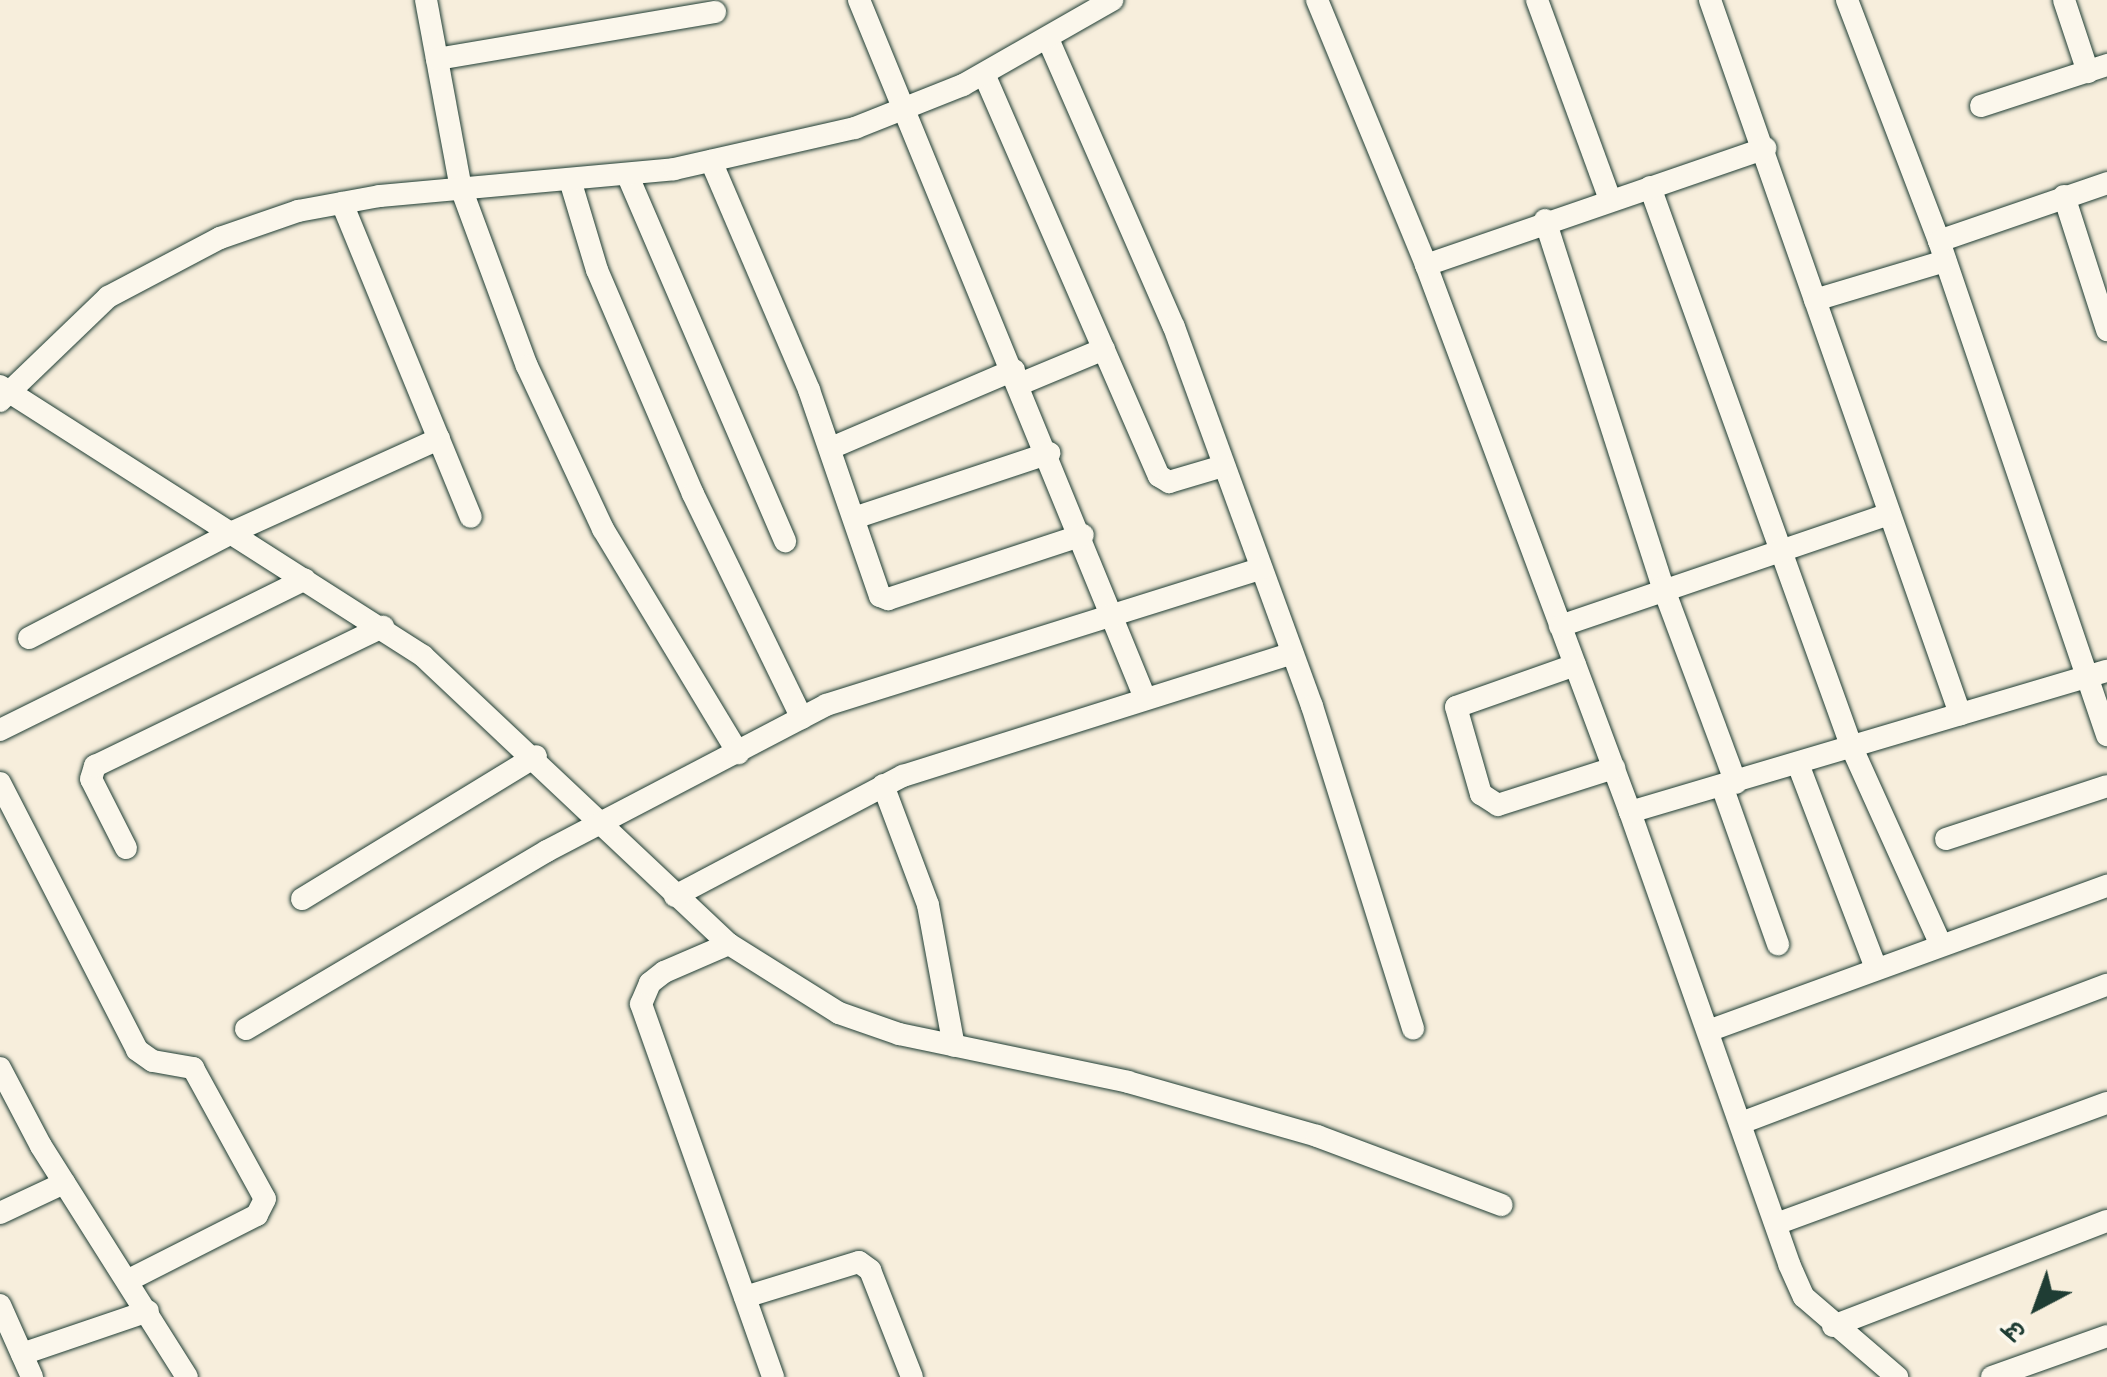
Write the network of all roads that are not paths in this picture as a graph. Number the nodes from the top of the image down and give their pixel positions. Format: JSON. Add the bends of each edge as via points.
{"nodes":[{"id":1,"x":426,"y":0,"type":"edge"},
{"id":2,"x":859,"y":0,"type":"edge"},
{"id":3,"x":1112,"y":0,"type":"edge"},
{"id":4,"x":1317,"y":0,"type":"edge"},
{"id":5,"x":1537,"y":0,"type":"edge"},
{"id":6,"x":1710,"y":0,"type":"edge"},
{"id":7,"x":1847,"y":0,"type":"edge"},
{"id":8,"x":2064,"y":0,"type":"edge"},
{"id":9,"x":715,"y":12,"type":"dead end"},
{"id":10,"x":1048,"y":39,"type":"junction"},
{"id":11,"x":438,"y":59,"type":"junction"},
{"id":12,"x":2097,"y":68,"type":"edge"},
{"id":13,"x":984,"y":74,"type":"junction"},
{"id":14,"x":1981,"y":106,"type":"dead end"},
{"id":15,"x":906,"y":111,"type":"junction"},
{"id":16,"x":1765,"y":148,"type":"junction"},
{"id":17,"x":711,"y":162,"type":"junction"},
{"id":18,"x":628,"y":174,"type":"junction"},
{"id":19,"x":570,"y":180,"type":"junction"},
{"id":20,"x":2107,"y":182,"type":"edge"},
{"id":21,"x":1650,"y":187,"type":"junction"},
{"id":22,"x":462,"y":188,"type":"junction"},
{"id":23,"x":2064,"y":196,"type":"junction"},
{"id":24,"x":1610,"y":200,"type":"junction"},
{"id":25,"x":342,"y":203,"type":"junction"},
{"id":26,"x":1546,"y":220,"type":"junction"},
{"id":27,"x":1942,"y":251,"type":"junction"},
{"id":28,"x":1426,"y":265,"type":"junction"},
{"id":29,"x":1815,"y":300,"type":"junction"},
{"id":30,"x":2107,"y":330,"type":"edge"},
{"id":31,"x":1104,"y":349,"type":"junction"},
{"id":32,"x":1017,"y":377,"type":"junction"},
{"id":33,"x":3,"y":393,"type":"edge"},
{"id":34,"x":438,"y":438,"type":"junction"},
{"id":35,"x":831,"y":448,"type":"junction"},
{"id":36,"x":1048,"y":453,"type":"junction"},
{"id":37,"x":1223,"y":466,"type":"junction"},
{"id":38,"x":1889,"y":514,"type":"junction"},
{"id":39,"x":471,"y":518,"type":"dead end"},
{"id":40,"x":854,"y":518,"type":"junction"},
{"id":41,"x":235,"y":531,"type":"junction"},
{"id":42,"x":1083,"y":535,"type":"junction"},
{"id":43,"x":785,"y":541,"type":"dead end"},
{"id":44,"x":1781,"y":552,"type":"junction"},
{"id":45,"x":1261,"y":569,"type":"junction"},
{"id":46,"x":305,"y":579,"type":"junction"},
{"id":47,"x":1663,"y":587,"type":"junction"},
{"id":48,"x":1116,"y":614,"type":"junction"},
{"id":49,"x":1560,"y":626,"type":"junction"},
{"id":50,"x":384,"y":627,"type":"junction"},
{"id":51,"x":29,"y":638,"type":"dead end"},
{"id":52,"x":1292,"y":653,"type":"junction"},
{"id":53,"x":1575,"y":666,"type":"junction"},
{"id":54,"x":2096,"y":675,"type":"edge"},
{"id":55,"x":1145,"y":698,"type":"junction"},
{"id":56,"x":1960,"y":714,"type":"junction"},
{"id":57,"x":802,"y":718,"type":"junction"},
{"id":58,"x":0,"y":730,"type":"edge"},
{"id":59,"x":2107,"y":735,"type":"edge"},
{"id":60,"x":1852,"y":748,"type":"junction"},
{"id":61,"x":738,"y":753,"type":"junction"},
{"id":62,"x":536,"y":756,"type":"junction"},
{"id":63,"x":1798,"y":764,"type":"junction"},
{"id":64,"x":1614,"y":768,"type":"junction"},
{"id":65,"x":0,"y":783,"type":"edge"},
{"id":66,"x":1729,"y":784,"type":"junction"},
{"id":67,"x":883,"y":786,"type":"junction"},
{"id":68,"x":2107,"y":786,"type":"edge"},
{"id":69,"x":1630,"y":812,"type":"junction"},
{"id":70,"x":602,"y":825,"type":"junction"},
{"id":71,"x":1946,"y":839,"type":"dead end"},
{"id":72,"x":126,"y":848,"type":"dead end"},
{"id":73,"x":2107,"y":886,"type":"edge"},
{"id":74,"x":675,"y":896,"type":"junction"},
{"id":75,"x":302,"y":899,"type":"dead end"},
{"id":76,"x":729,"y":944,"type":"junction"},
{"id":77,"x":1778,"y":944,"type":"dead end"},
{"id":78,"x":1940,"y":945,"type":"junction"},
{"id":79,"x":1876,"y":968,"type":"junction"},
{"id":80,"x":2107,"y":985,"type":"edge"},
{"id":81,"x":246,"y":1028,"type":"dead end"},
{"id":82,"x":1413,"y":1029,"type":"dead end"},
{"id":83,"x":1708,"y":1031,"type":"junction"},
{"id":84,"x":954,"y":1046,"type":"junction"},
{"id":85,"x":0,"y":1068,"type":"edge"},
{"id":86,"x":2107,"y":1103,"type":"edge"},
{"id":87,"x":1741,"y":1124,"type":"junction"},
{"id":88,"x":64,"y":1183,"type":"junction"},
{"id":89,"x":1502,"y":1205,"type":"dead end"},
{"id":90,"x":0,"y":1214,"type":"edge"},
{"id":91,"x":2107,"y":1221,"type":"edge"},
{"id":92,"x":1776,"y":1224,"type":"junction"},
{"id":93,"x":129,"y":1280,"type":"junction"},
{"id":94,"x":746,"y":1298,"type":"junction"},
{"id":95,"x":0,"y":1305,"type":"edge"},
{"id":96,"x":148,"y":1311,"type":"junction"},
{"id":97,"x":1833,"y":1326,"type":"junction"},
{"id":98,"x":2107,"y":1336,"type":"edge"},
{"id":99,"x":22,"y":1354,"type":"junction"},
{"id":100,"x":32,"y":1377,"type":"edge"},
{"id":101,"x":187,"y":1377,"type":"edge"},
{"id":102,"x":774,"y":1377,"type":"edge"},
{"id":103,"x":912,"y":1377,"type":"edge"},
{"id":104,"x":1897,"y":1377,"type":"edge"},
{"id":105,"x":1992,"y":1377,"type":"edge"}],
"edges":[{"from":1,"to":11,"type":"street"},
{"from":2,"to":15,"type":"street"},
{"from":3,"to":10,"type":"street"},
{"from":4,"to":28,"type":"street"},
{"from":5,"to":24,"type":"street"},
{"from":6,"to":16,"type":"street"},
{"from":7,"to":27,"type":"street"},
{"from":8,"to":12,"type":"street"},
{"from":9,"to":11,"type":"street"},
{"from":10,"to":13,"type":"street"},
{"from":10,"to":37,"type":"street","via":[[1174,327]]},
{"from":11,"to":22,"type":"street"},
{"from":12,"to":14,"type":"street"},
{"from":13,"to":15,"type":"street"},
{"from":13,"to":31,"type":"street"},
{"from":15,"to":17,"type":"street"},
{"from":15,"to":32,"type":"street"},
{"from":16,"to":21,"type":"street"},
{"from":16,"to":29,"type":"street"},
{"from":17,"to":18,"type":"street"},
{"from":17,"to":35,"type":"street"},
{"from":18,"to":19,"type":"street"},
{"from":18,"to":43,"type":"street"},
{"from":19,"to":22,"type":"street"},
{"from":19,"to":57,"type":"street","via":[[597,270],[694,494]]},
{"from":20,"to":23,"type":"street"},
{"from":21,"to":24,"type":"street"},
{"from":21,"to":44,"type":"street"},
{"from":22,"to":25,"type":"street"},
{"from":22,"to":61,"type":"street","via":[[527,366],[604,529]]},
{"from":23,"to":27,"type":"street"},
{"from":23,"to":30,"type":"street"},
{"from":24,"to":26,"type":"street"},
{"from":25,"to":33,"type":"street","via":[[298,210],[162,264],[108,297]]},
{"from":25,"to":34,"type":"street"},
{"from":26,"to":28,"type":"street"},
{"from":26,"to":47,"type":"street"},
{"from":27,"to":29,"type":"street"},
{"from":27,"to":54,"type":"street"},
{"from":28,"to":49,"type":"street"},
{"from":29,"to":38,"type":"street"},
{"from":31,"to":32,"type":"street"},
{"from":31,"to":37,"type":"street","via":[[1162,479]]},
{"from":32,"to":35,"type":"street"},
{"from":32,"to":36,"type":"street"},
{"from":33,"to":41,"type":"street"},
{"from":34,"to":39,"type":"street"},
{"from":34,"to":41,"type":"street"},
{"from":35,"to":40,"type":"street"},
{"from":36,"to":40,"type":"street"},
{"from":36,"to":42,"type":"street"},
{"from":37,"to":45,"type":"street"},
{"from":38,"to":44,"type":"street"},
{"from":38,"to":56,"type":"street"},
{"from":40,"to":42,"type":"street","via":[[884,599]]},
{"from":41,"to":46,"type":"street"},
{"from":41,"to":51,"type":"street"},
{"from":42,"to":48,"type":"street"},
{"from":44,"to":47,"type":"street"},
{"from":44,"to":60,"type":"street"},
{"from":45,"to":48,"type":"street"},
{"from":45,"to":52,"type":"street"},
{"from":46,"to":50,"type":"street"},
{"from":46,"to":58,"type":"street"},
{"from":47,"to":49,"type":"street"},
{"from":47,"to":66,"type":"street"},
{"from":48,"to":55,"type":"street"},
{"from":48,"to":57,"type":"street","via":[[872,686]]},
{"from":49,"to":53,"type":"street"},
{"from":50,"to":62,"type":"street"},
{"from":50,"to":72,"type":"street","via":[[95,766],[91,778]]},
{"from":52,"to":55,"type":"street"},
{"from":52,"to":82,"type":"street"},
{"from":53,"to":64,"type":"street"},
{"from":53,"to":64,"type":"street","via":[[1456,707],[1481,794],[1498,805]]},
{"from":54,"to":56,"type":"street"},
{"from":54,"to":59,"type":"street"},
{"from":55,"to":67,"type":"street"},
{"from":56,"to":60,"type":"street"},
{"from":57,"to":61,"type":"street"},
{"from":60,"to":63,"type":"street"},
{"from":60,"to":78,"type":"street"},
{"from":61,"to":70,"type":"street"},
{"from":62,"to":70,"type":"street"},
{"from":62,"to":75,"type":"street"},
{"from":63,"to":66,"type":"street"},
{"from":63,"to":79,"type":"street"},
{"from":64,"to":69,"type":"street"},
{"from":65,"to":93,"type":"street","via":[[137,1050],[153,1061],[194,1068],[266,1199],[258,1216]]},
{"from":66,"to":69,"type":"street"},
{"from":66,"to":77,"type":"street"},
{"from":67,"to":74,"type":"street"},
{"from":67,"to":84,"type":"street","via":[[928,904]]},
{"from":68,"to":71,"type":"street"},
{"from":69,"to":83,"type":"street"},
{"from":70,"to":74,"type":"street"},
{"from":70,"to":81,"type":"street"},
{"from":73,"to":78,"type":"street"},
{"from":74,"to":76,"type":"street"},
{"from":76,"to":84,"type":"street","via":[[839,1012]]},
{"from":76,"to":94,"type":"street","via":[[664,972],[641,1004]]},
{"from":78,"to":79,"type":"street"},
{"from":79,"to":83,"type":"street"},
{"from":80,"to":87,"type":"street"},
{"from":83,"to":87,"type":"street"},
{"from":84,"to":89,"type":"street","via":[[1128,1082],[1318,1136]]},
{"from":85,"to":88,"type":"street"},
{"from":86,"to":92,"type":"street"},
{"from":87,"to":92,"type":"street"},
{"from":88,"to":90,"type":"street"},
{"from":88,"to":93,"type":"street"},
{"from":91,"to":97,"type":"street"},
{"from":92,"to":97,"type":"street","via":[[1804,1296]]},
{"from":93,"to":96,"type":"street"},
{"from":94,"to":102,"type":"street"},
{"from":94,"to":103,"type":"street","via":[[859,1262],[870,1270]]},
{"from":95,"to":99,"type":"street"},
{"from":96,"to":99,"type":"street"},
{"from":96,"to":101,"type":"street"},
{"from":97,"to":104,"type":"street"},
{"from":98,"to":105,"type":"street"},
{"from":99,"to":100,"type":"street"}]}
